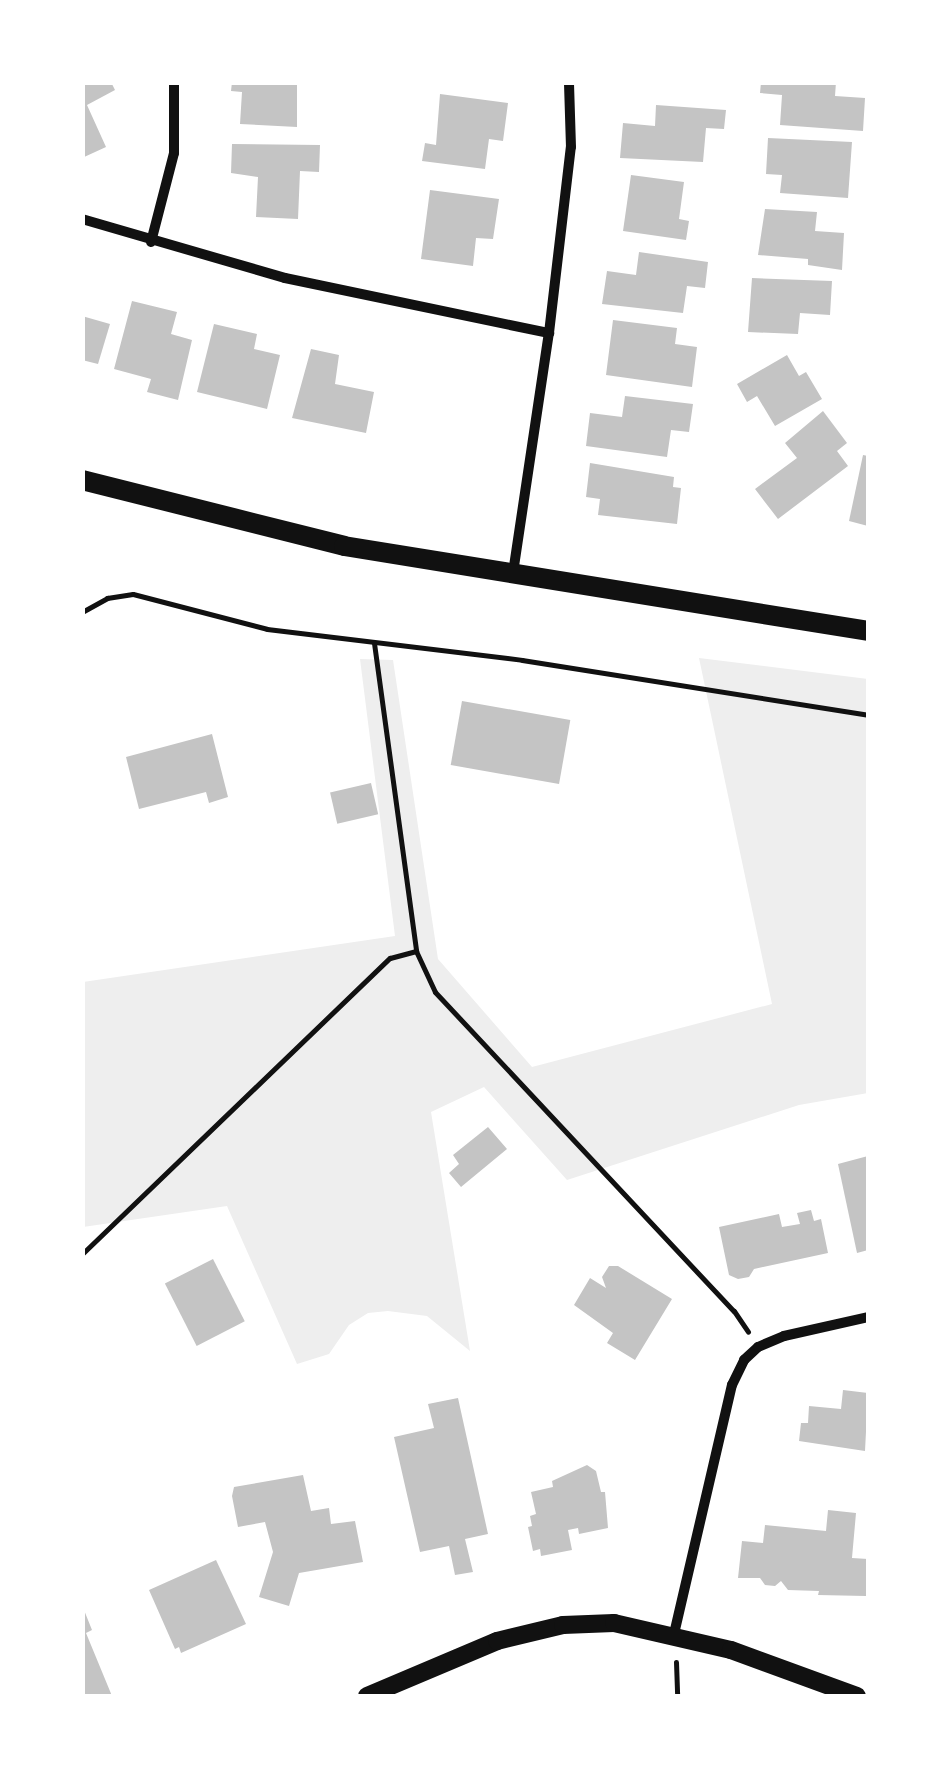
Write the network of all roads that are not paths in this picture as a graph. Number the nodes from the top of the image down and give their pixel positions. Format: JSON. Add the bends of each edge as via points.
{"nodes":[{"id":1,"x":174,"y":82,"type":"edge"},
{"id":2,"x":570,"y":82,"type":"edge"},
{"id":3,"x":82,"y":220,"type":"edge"},
{"id":4,"x":152,"y":242,"type":"junction"},
{"id":5,"x":549,"y":334,"type":"junction"},
{"id":6,"x":82,"y":480,"type":"edge"},
{"id":7,"x":513,"y":576,"type":"junction"},
{"id":8,"x":868,"y":631,"type":"edge"},
{"id":9,"x":868,"y":1317,"type":"edge"},
{"id":10,"x":674,"y":1634,"type":"junction"},
{"id":11,"x":367,"y":1696,"type":"edge"},
{"id":12,"x":856,"y":1696,"type":"edge"}],
"edges":[{"from":1,"to":4,"type":"street","via":[[174,153]]},
{"from":2,"to":5,"type":"street","via":[[571,146]]},
{"from":3,"to":4,"type":"street"},
{"from":4,"to":5,"type":"street","via":[[285,278]]},
{"from":5,"to":7,"type":"street"},
{"from":6,"to":7,"type":"main road","via":[[344,546]]},
{"from":7,"to":8,"type":"main road"},
{"from":9,"to":10,"type":"street","via":[[784,1336],[744,1360],[732,1385]]},
{"from":10,"to":11,"type":"street","via":[[614,1623],[563,1624],[498,1641]]},
{"from":10,"to":12,"type":"street"}]}
